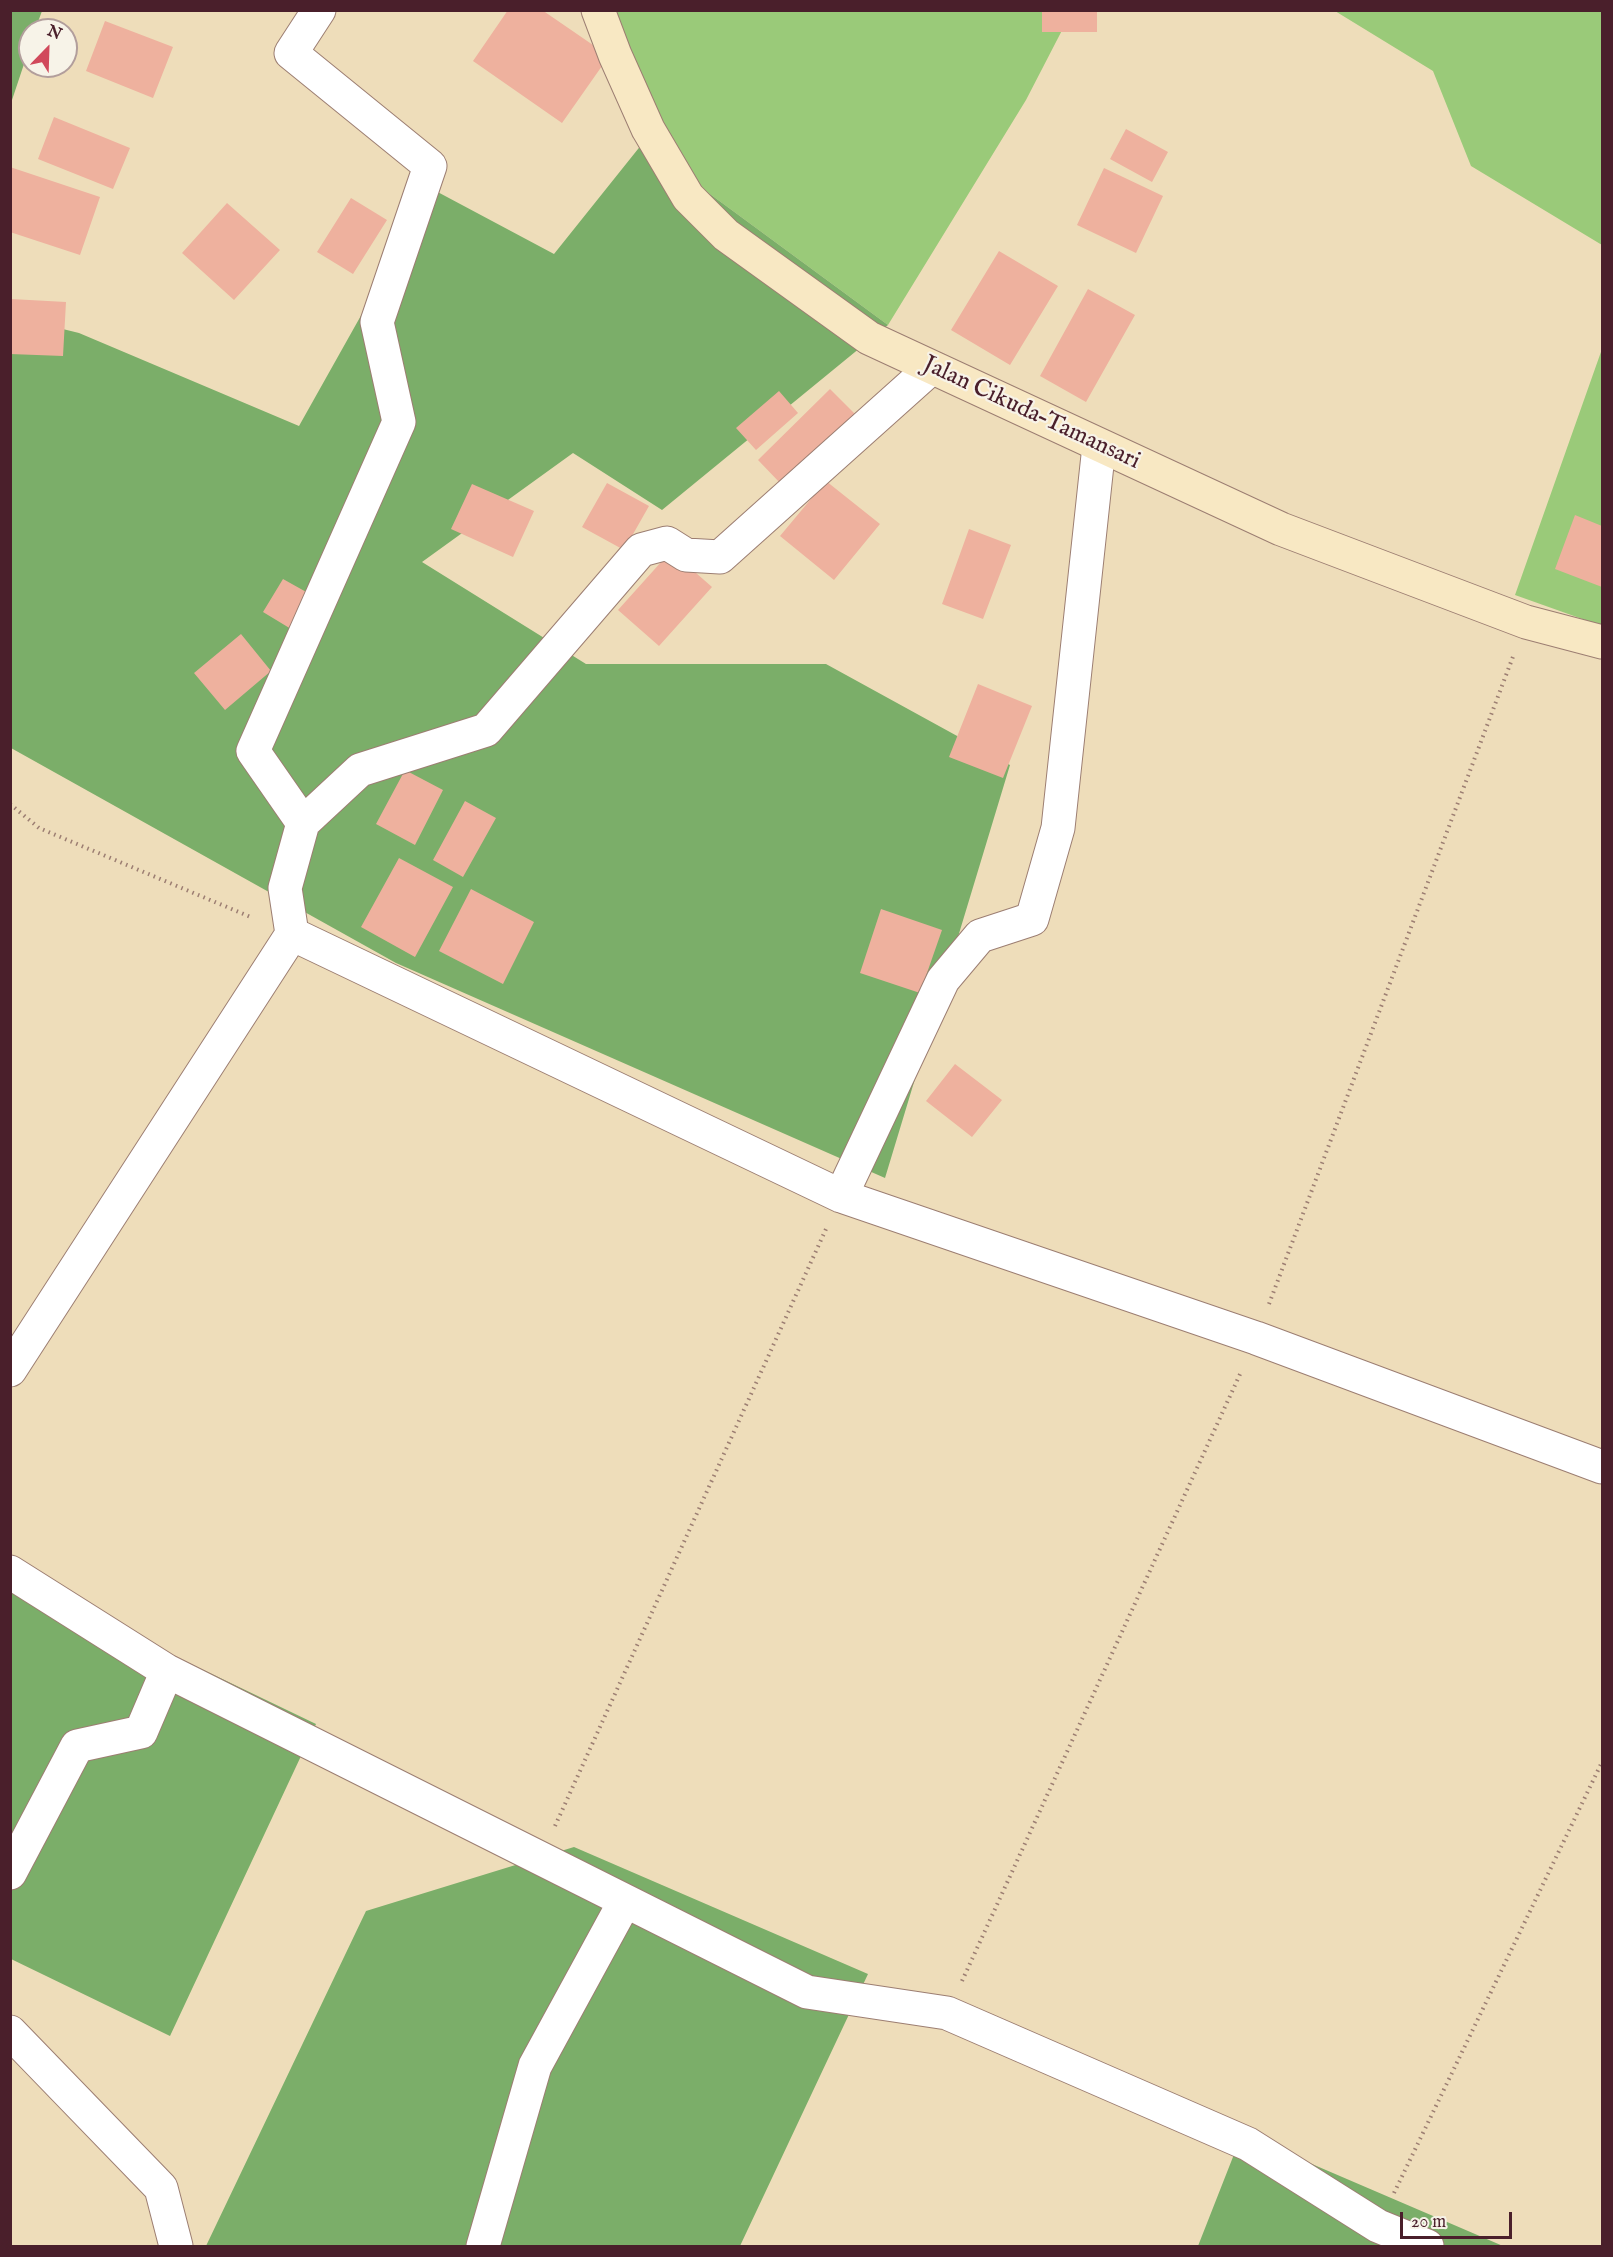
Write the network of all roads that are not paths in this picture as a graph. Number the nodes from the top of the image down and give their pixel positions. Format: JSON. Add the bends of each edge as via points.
{"nodes":[{"id":1,"x":319,"y":10,"type":"edge"},
{"id":2,"x":598,"y":10,"type":"edge"},
{"id":3,"x":931,"y":368,"type":"junction"},
{"id":4,"x":1099,"y":446,"type":"junction"},
{"id":5,"x":1602,"y":642,"type":"edge"},
{"id":6,"x":303,"y":823,"type":"junction"},
{"id":7,"x":292,"y":934,"type":"junction"},
{"id":8,"x":841,"y":1196,"type":"junction"},
{"id":9,"x":10,"y":1370,"type":"edge"},
{"id":10,"x":1602,"y":1467,"type":"edge"},
{"id":11,"x":10,"y":1572,"type":"edge"},
{"id":12,"x":167,"y":1671,"type":"junction"},
{"id":13,"x":10,"y":1873,"type":"edge"},
{"id":14,"x":625,"y":1902,"type":"junction"},
{"id":15,"x":10,"y":2032,"type":"edge"},
{"id":16,"x":176,"y":2247,"type":"edge"},
{"id":17,"x":483,"y":2247,"type":"edge"},
{"id":18,"x":1427,"y":2247,"type":"edge"}],
"edges":[{"from":1,"to":6,"type":"street","via":[[291,53],[430,166],[377,322],[399,422],[253,751]]},
{"from":2,"to":3,"type":"street","name":"Jalan Cikuda–Tamansari","via":[[648,129],[688,197],[726,235],[869,338]]},
{"from":3,"to":4,"type":"street","name":"Jalan Cikuda–Tamansari"},
{"from":3,"to":6,"type":"street","via":[[720,557],[686,555],[667,543],[641,550],[486,730],[360,770]]},
{"from":4,"to":5,"type":"street","name":"Jalan Cikuda–Tamansari","via":[[1281,529],[1526,622]]},
{"from":4,"to":8,"type":"street","via":[[1058,828],[1032,919],[980,936],[943,980]]},
{"from":6,"to":7,"type":"street","via":[[285,888]]},
{"from":7,"to":8,"type":"street"},
{"from":7,"to":9,"type":"street"},
{"from":8,"to":10,"type":"street","via":[[1256,1338]]},
{"from":11,"to":12,"type":"street"},
{"from":12,"to":13,"type":"street","via":[[141,1732],[77,1746]]},
{"from":12,"to":14,"type":"street"},
{"from":14,"to":17,"type":"street","via":[[535,2066]]},
{"from":14,"to":18,"type":"street","via":[[807,1992],[947,2013],[1248,2144],[1378,2226]]},
{"from":15,"to":16,"type":"street","via":[[161,2188]]}]}
